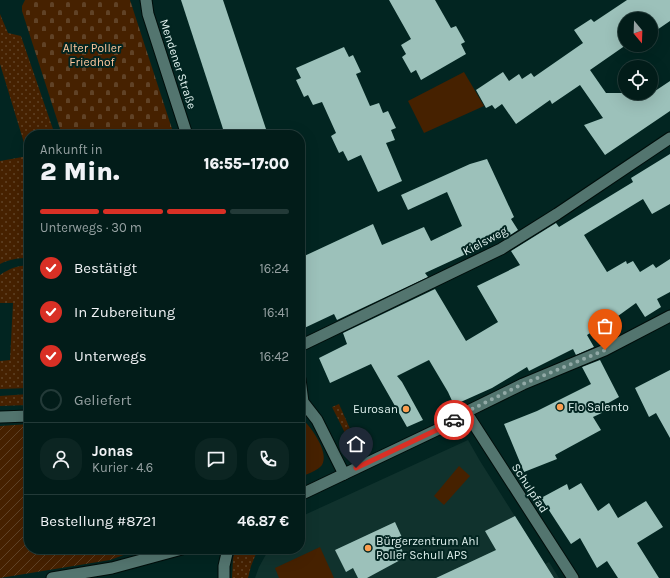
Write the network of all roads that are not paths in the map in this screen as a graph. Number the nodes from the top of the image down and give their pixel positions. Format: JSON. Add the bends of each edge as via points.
{"nodes":[{"id":1,"x":146,"y":0,"type":"edge"},
{"id":2,"x":185,"y":130,"type":"edge"},
{"id":3,"x":670,"y":138,"type":"edge"},
{"id":4,"x":670,"y":316,"type":"edge"},
{"id":5,"x":305,"y":344,"type":"edge"},
{"id":6,"x":305,"y":405,"type":"edge"},
{"id":7,"x":466,"y":412,"type":"junction"},
{"id":8,"x":24,"y":416,"type":"edge"},
{"id":9,"x":0,"y":417,"type":"edge"},
{"id":10,"x":344,"y":474,"type":"junction"},
{"id":11,"x":305,"y":493,"type":"edge"},
{"id":12,"x":164,"y":554,"type":"edge"},
{"id":13,"x":227,"y":554,"type":"edge"},
{"id":14,"x":52,"y":578,"type":"edge"},
{"id":15,"x":224,"y":578,"type":"edge"},
{"id":16,"x":573,"y":578,"type":"edge"}],
"edges":[{"from":1,"to":2,"type":"street","name":"Mendener Straße","via":[[148,14]]},
{"from":3,"to":5,"type":"street","name":"Kielsweg","via":[[557,214],[501,248]]},
{"from":4,"to":7,"type":"street","via":[[605,350],[523,384]]},
{"from":6,"to":10,"type":"street","via":[[317,420]]},
{"from":7,"to":10,"type":"street","via":[[445,426]]},
{"from":7,"to":16,"type":"street","name":"Schulpfad"},
{"from":8,"to":9,"type":"street"},
{"from":10,"to":11,"type":"street"},
{"from":12,"to":14,"type":"street","via":[[112,568]]},
{"from":13,"to":15,"type":"street"}]}
